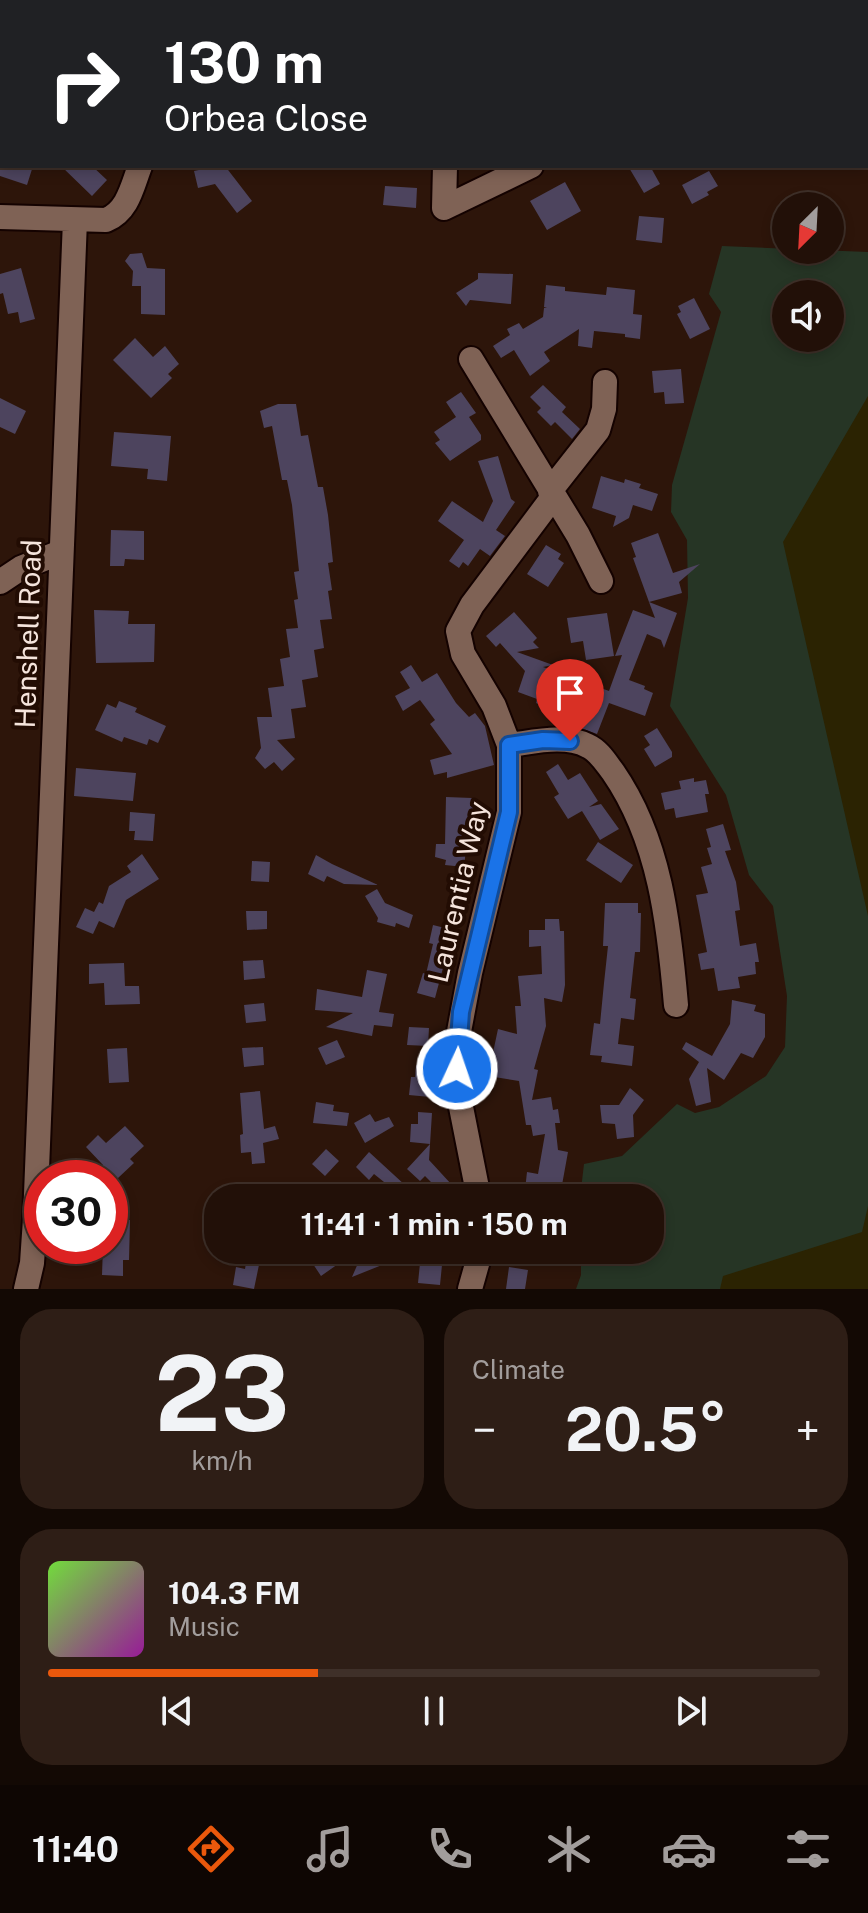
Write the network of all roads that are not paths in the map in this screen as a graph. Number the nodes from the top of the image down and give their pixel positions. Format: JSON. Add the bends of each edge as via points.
{"nodes":[{"id":1,"x":139,"y":168,"type":"edge"},
{"id":2,"x":445,"y":168,"type":"edge"},
{"id":3,"x":527,"y":168,"type":"edge"},
{"id":4,"x":0,"y":217,"type":"edge"},
{"id":5,"x":75,"y":220,"type":"junction"},
{"id":6,"x":471,"y":359,"type":"dead end"},
{"id":7,"x":605,"y":382,"type":"dead end"},
{"id":8,"x":552,"y":494,"type":"junction"},
{"id":9,"x":61,"y":552,"type":"junction"},
{"id":10,"x":601,"y":581,"type":"dead end"},
{"id":11,"x":0,"y":582,"type":"edge"},
{"id":12,"x":509,"y":745,"type":"junction"},
{"id":13,"x":676,"y":1005,"type":"dead end"},
{"id":14,"x":476,"y":1184,"type":"edge"},
{"id":15,"x":477,"y":1264,"type":"edge"},
{"id":16,"x":26,"y":1289,"type":"edge"},
{"id":17,"x":470,"y":1289,"type":"edge"}],
"edges":[{"from":1,"to":5,"type":"street","via":[[117,215]]},
{"from":2,"to":3,"type":"street","via":[[444,208]]},
{"from":4,"to":5,"type":"street"},
{"from":5,"to":9,"type":"street","name":"Henshell Road"},
{"from":6,"to":8,"type":"street"},
{"from":7,"to":8,"type":"street","via":[[598,430]]},
{"from":8,"to":10,"type":"street"},
{"from":8,"to":12,"type":"street","name":"Laurentia Way","via":[[458,631],[463,654],[494,706]]},
{"from":9,"to":11,"type":"street"},
{"from":9,"to":16,"type":"street","name":"Henshell Road","via":[[35,1219]]},
{"from":12,"to":13,"type":"street","via":[[543,740],[583,744],[600,755],[623,788],[653,854]]},
{"from":12,"to":14,"type":"street","name":"Laurentia Way","via":[[509,812],[458,1037],[460,1102]]},
{"from":15,"to":17,"type":"street"}]}
